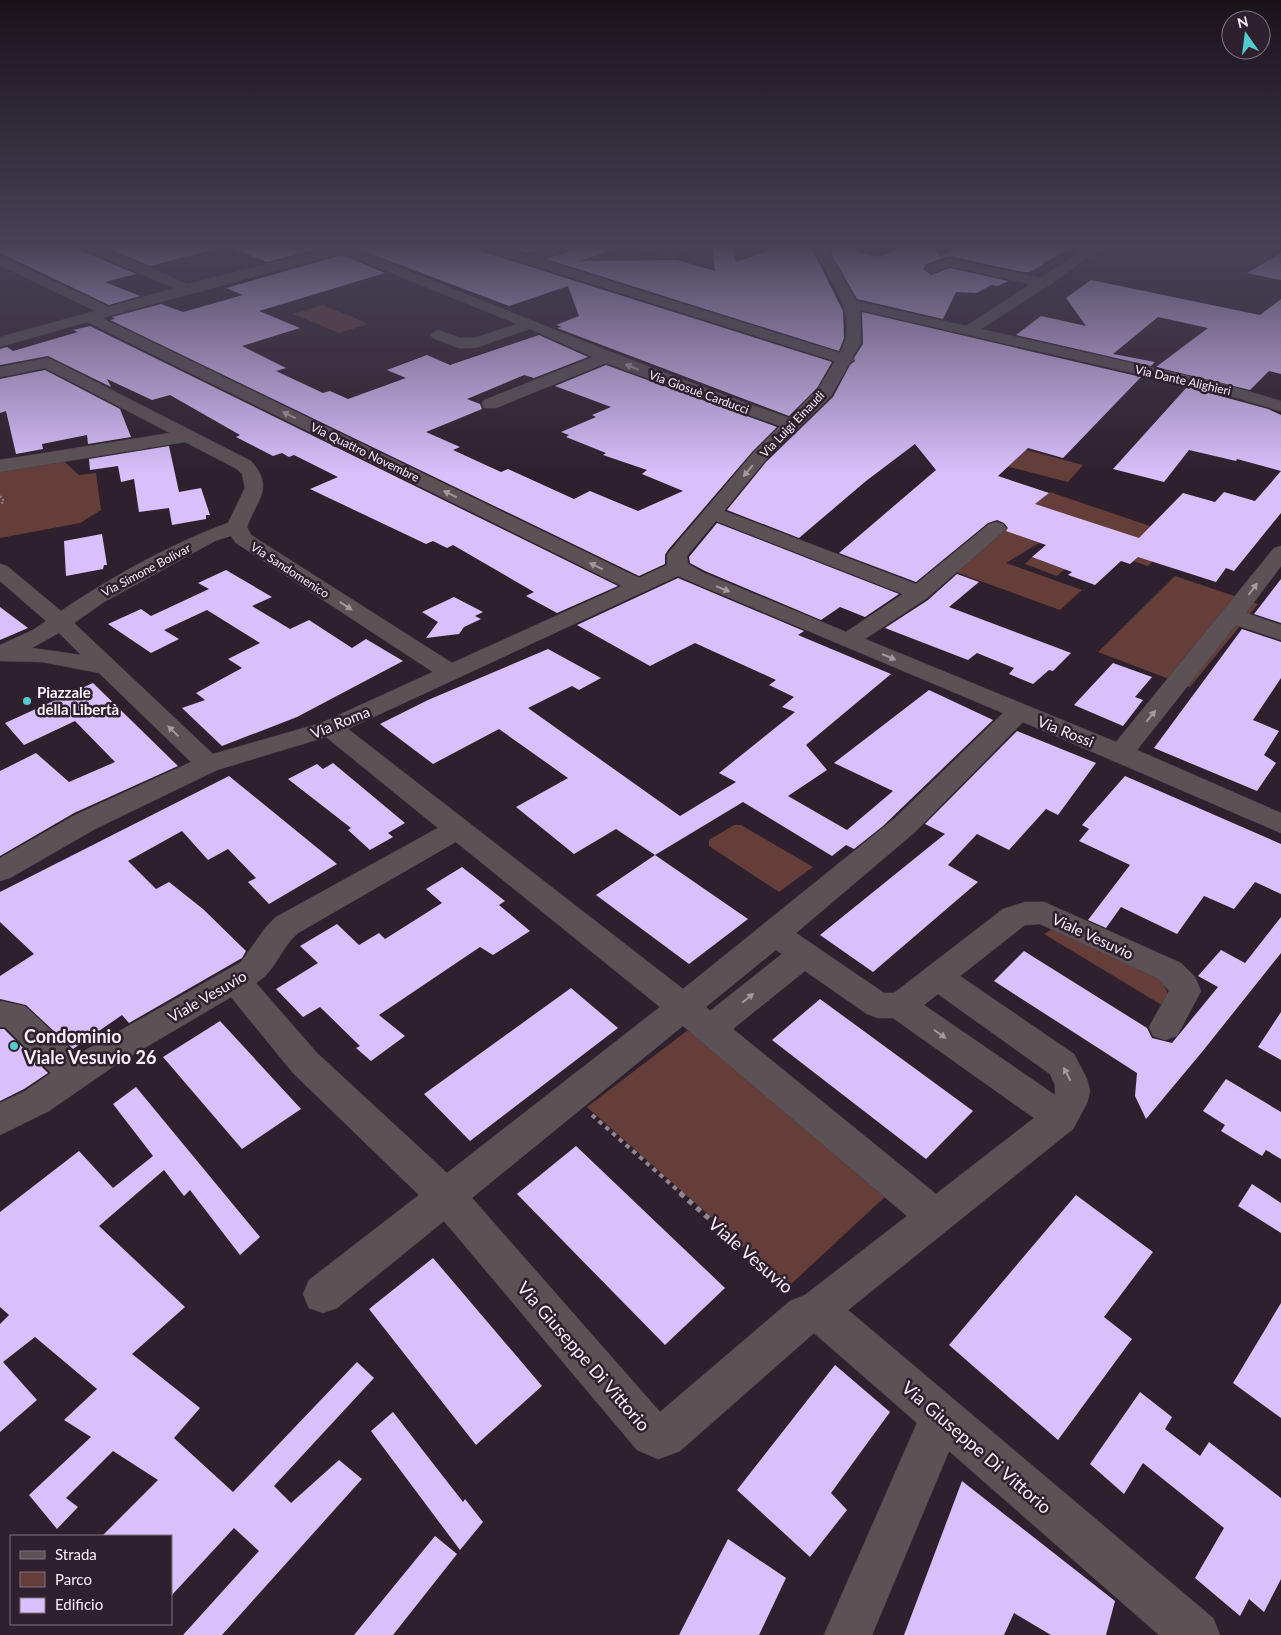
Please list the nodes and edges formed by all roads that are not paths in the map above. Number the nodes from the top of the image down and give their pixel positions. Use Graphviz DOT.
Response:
graph roads {
  1 [pos="77,320"];
  2 [pos="96,320"];
  3 [pos="521,320"];
  4 [pos="721,320"];
  5 [pos="854,320"];
  6 [pos="922,320"];
  7 [pos="985,320"];
  8 [pos="530,324"];
  9 [pos="968,331"];
  10 [pos="438,335"];
  11 [pos="0,342"];
  12 [pos="606,357"];
  13 [pos="846,360"];
  14 [pos="65,372"];
  15 [pos="7,382"];
  16 [pos="1272,388"];
  17 [pos="1234,392"];
  18 [pos="490,404"];
  19 [pos="1281,406"];
  20 [pos="793,425"];
  21 [pos="187,436"];
  22 [pos="0,466"];
  23 [pos="712,513"];
  24 [pos="237,527"];
  25 [pos="996,528"];
  26 [pos="1281,552"];
  27 [pos="679,568"];
  28 [pos="0,570"];
  29 [pos="640,587"];
  30 [pos="919,593"];
  31 [pos="1232,616"];
  32 [pos="60,622"];
  33 [pos="1281,633"];
  34 [pos="849,640"];
  35 [pos="42,655"];
  36 [pos="2,662"];
  37 [pos="107,667"];
  38 [pos="451,673"];
  39 [pos="1018,712"];
  40 [pos="330,728"];
  41 [pos="1121,753"];
  42 [pos="208,764"];
  43 [pos="1281,824"];
  44 [pos="456,830"];
  45 [pos="0,871"];
  46 [pos="775,934"];
  47 [pos="804,954"];
  48 [pos="937,977"];
  49 [pos="235,980"];
  50 [pos="900,1006"];
  51 [pos="682,1007"];
  52 [pos="0,1014"];
  53 [pos="1165,1027"];
  54 [pos="710,1029"];
  55 [pos="75,1075"];
  56 [pos="1061,1118"];
  57 [pos="0,1120"];
  58 [pos="446,1197"];
  59 [pos="936,1217"];
  60 [pos="323,1294"];
  61 [pos="815,1312"];
  62 [pos="942,1417"];
  63 [pos="848,1635"];
  64 [pos="1196,1635"];
  1 -- 11 [label="street"];
  29 -- 2 [label="street, Via Quattro Novembre, one-way"];
  3 -- 8 [label="street, Via Giosuè Carducci"];
  4 -- 13 [label="street"];
  5 -- 13 [label="street, Via Luigi Einaudi"];
  6 -- 9 [label="street, Via Dante Alighieri"];
  7 -- 9 [label="street"];
  8 -- 10 [label="street"];
  8 -- 12 [label="street, Via Giosuè Carducci"];
  9 -- 17 [label="street, Via Dante Alighieri"];
  12 -- 18 [label="street"];
  20 -- 12 [label="street, Via Giosuè Carducci, one-way"];
  13 -- 20 [label="street, Via Luigi Einaudi"];
  14 -- 15 [label="street"];
  14 -- 15 [label="street"];
  14 -- 21 [label="street"];
  16 -- 17 [label="street"];
  17 -- 19 [label="street, Via Dante Alighieri"];
  20 -- 23 [label="street, Via Luigi Einaudi, one-way"];
  21 -- 22 [label="street"];
  21 -- 24 [label="street"];
  23 -- 27 [label="street, Via Luigi Einaudi"];
  23 -- 30 [label="street"];
  24 -- 32 [label="street, Via Simone Bolivar"];
  24 -- 38 [label="street, Via Sandomenico, one-way"];
  25 -- 30 [label="street"];
  31 -- 26 [label="street, one-way"];
  27 -- 29 [label="street, Via Roma"];
  27 -- 34 [label="street, Via Rossi, one-way"];
  28 -- 32 [label="street"];
  29 -- 38 [label="street, Via Roma"];
  30 -- 34 [label="street"];
  31 -- 33 [label="street"];
  41 -- 31 [label="street, one-way"];
  32 -- 35 [label="street"];
  32 -- 36 [label="street, Via Simone Bolivar"];
  32 -- 37 [label="street"];
  34 -- 39 [label="street, Via Rossi, one-way"];
  35 -- 36 [label="street"];
  35 -- 37 [label="street"];
  36 -- 37 [label="street"];
  42 -- 37 [label="street, one-way"];
  38 -- 40 [label="street, Via Roma"];
  39 -- 41 [label="street, Via Rossi"];
  39 -- 46 [label="street"];
  40 -- 42 [label="street, Via Roma"];
  40 -- 44 [label="street"];
  41 -- 43 [label="street, Via Rossi"];
  42 -- 45 [label="street, Via Roma"];
  44 -- 49 [label="street, Viale Vesuvio"];
  44 -- 51 [label="street"];
  46 -- 47 [label="street"];
  46 -- 51 [label="street"];
  47 -- 50 [label="street"];
  54 -- 47 [label="street, one-way"];
  48 -- 50 [label="street, Viale Vesuvio"];
  48 -- 53 [label="street, Viale Vesuvio"];
  56 -- 48 [label="street, one-way"];
  49 -- 55 [label="street, Viale Vesuvio"];
  49 -- 58 [label="street, Via Giuseppe Di Vittorio"];
  50 -- 56 [label="street, one-way"];
  51 -- 54 [label="street"];
  51 -- 58 [label="street"];
  52 -- 55 [label="street"];
  54 -- 59 [label="street"];
  55 -- 57 [label="street, Viale Vesuvio"];
  56 -- 59 [label="street"];
  58 -- 60 [label="street"];
  58 -- 61 [label="street, Via Giuseppe Di Vittorio"];
  59 -- 61 [label="street"];
  61 -- 62 [label="street, Via Giuseppe Di Vittorio"];
  62 -- 63 [label="street"];
  62 -- 64 [label="street, Via Giuseppe Di Vittorio"];
}
